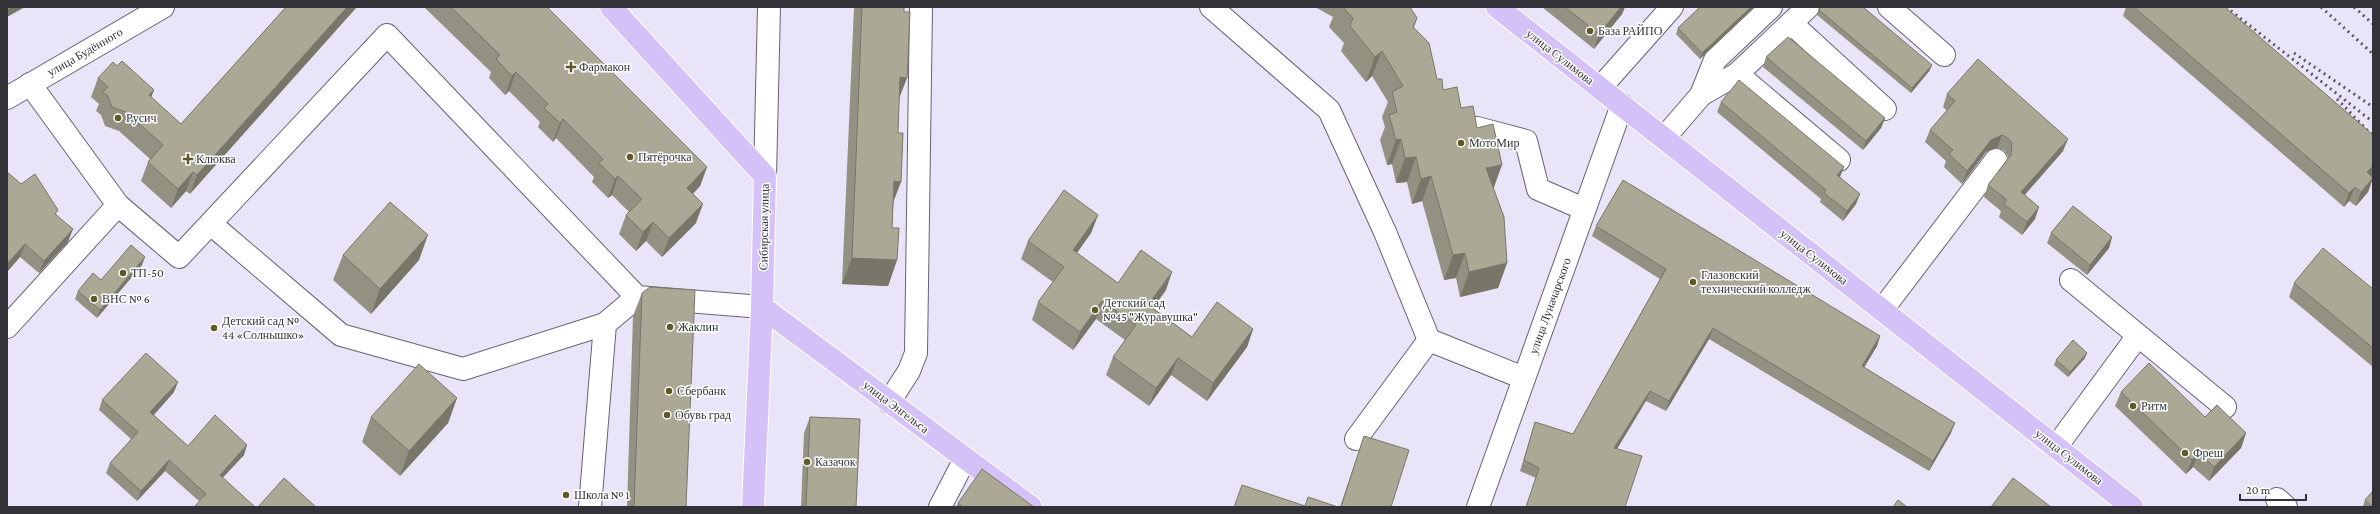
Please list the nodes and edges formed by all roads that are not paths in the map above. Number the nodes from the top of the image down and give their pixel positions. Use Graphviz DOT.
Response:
graph roads {
  1 [pos="163,7"];
  2 [pos="611,7"];
  3 [pos="769,7"];
  4 [pos="921,7"];
  5 [pos="1211,7"];
  6 [pos="1497,7"];
  7 [pos="1672,7"];
  8 [pos="1771,7"];
  9 [pos="1808,7"];
  10 [pos="1889,7"];
  11 [pos="1791,23"];
  12 [pos="1944,55"];
  13 [pos="1737,74"];
  14 [pos="30,84"];
  15 [pos="1600,88"];
  16 [pos="1701,95"];
  17 [pos="7,98"];
  18 [pos="1622,105"];
  19 [pos="1885,109"];
  20 [pos="1477,128"];
  21 [pos="1664,138"];
  22 [pos="1839,160"];
  23 [pos="1996,160"];
  24 [pos="765,176"];
  25 [pos="118,205"];
  26 [pos="1584,209"];
  27 [pos="211,224"];
  28 [pos="2071,280"];
  29 [pos="637,296"];
  30 [pos="762,307"];
  31 [pos="1882,310"];
  32 [pos="605,324"];
  33 [pos="7,327"];
  34 [pos="2138,337"];
  35 [pos="1429,340"];
  36 [pos="1524,378"];
  37 [pos="889,402"];
  38 [pos="2225,407"];
  39 [pos="1356,439"];
  40 [pos="2056,447"];
  41 [pos="965,459"];
  42 [pos="590,507"];
  43 [pos="753,507"];
  44 [pos="940,507"];
  45 [pos="1031,507"];
  46 [pos="1478,507"];
  47 [pos="2132,507"];
  1 -- 14 [label="street, улица Будённого"];
  2 -- 24 [label="main road, Сибирская улица"];
  3 -- 24 [label="street"];
  4 -- 37 [label="street"];
  5 -- 35 [label="street"];
  6 -- 15 [label="main road, улица Сулимова"];
  7 -- 15 [label="street"];
  8 -- 16 [label="street"];
  9 -- 11 [label="street"];
  10 -- 12 [label="street"];
  11 -- 13 [label="street"];
  11 -- 19 [label="street"];
  13 -- 16 [label="street"];
  13 -- 22 [label="street"];
  14 -- 17 [label="street, улица Будённого"];
  14 -- 25 [label="street"];
  15 -- 18 [label="main road, улица Сулимова"];
  16 -- 21 [label="street"];
  18 -- 21 [label="main road, улица Сулимова"];
  18 -- 26 [label="street, улица Луначарского"];
  20 -- 26 [label="street"];
  21 -- 31 [label="main road, улица Сулимова"];
  23 -- 31 [label="street"];
  24 -- 30 [label="main road, Сибирская улица"];
  25 -- 27 [label="street"];
  25 -- 33 [label="street"];
  26 -- 36 [label="street, улица Луначарского"];
  27 -- 29 [label="street"];
  27 -- 32 [label="street"];
  28 -- 34 [label="street"];
  29 -- 30 [label="street"];
  29 -- 32 [label="street"];
  30 -- 37 [label="main road, улица Энгельса"];
  30 -- 43 [label="main road, Сибирская улица"];
  31 -- 40 [label="main road, улица Сулимова"];
  32 -- 42 [label="street"];
  34 -- 38 [label="street"];
  34 -- 40 [label="street"];
  35 -- 36 [label="street"];
  35 -- 39 [label="street"];
  36 -- 46 [label="street, улица Луначарского"];
  37 -- 41 [label="main road, улица Энгельса"];
  40 -- 47 [label="main road, улица Сулимова"];
  41 -- 44 [label="street"];
  41 -- 45 [label="main road, улица Энгельса"];
}
